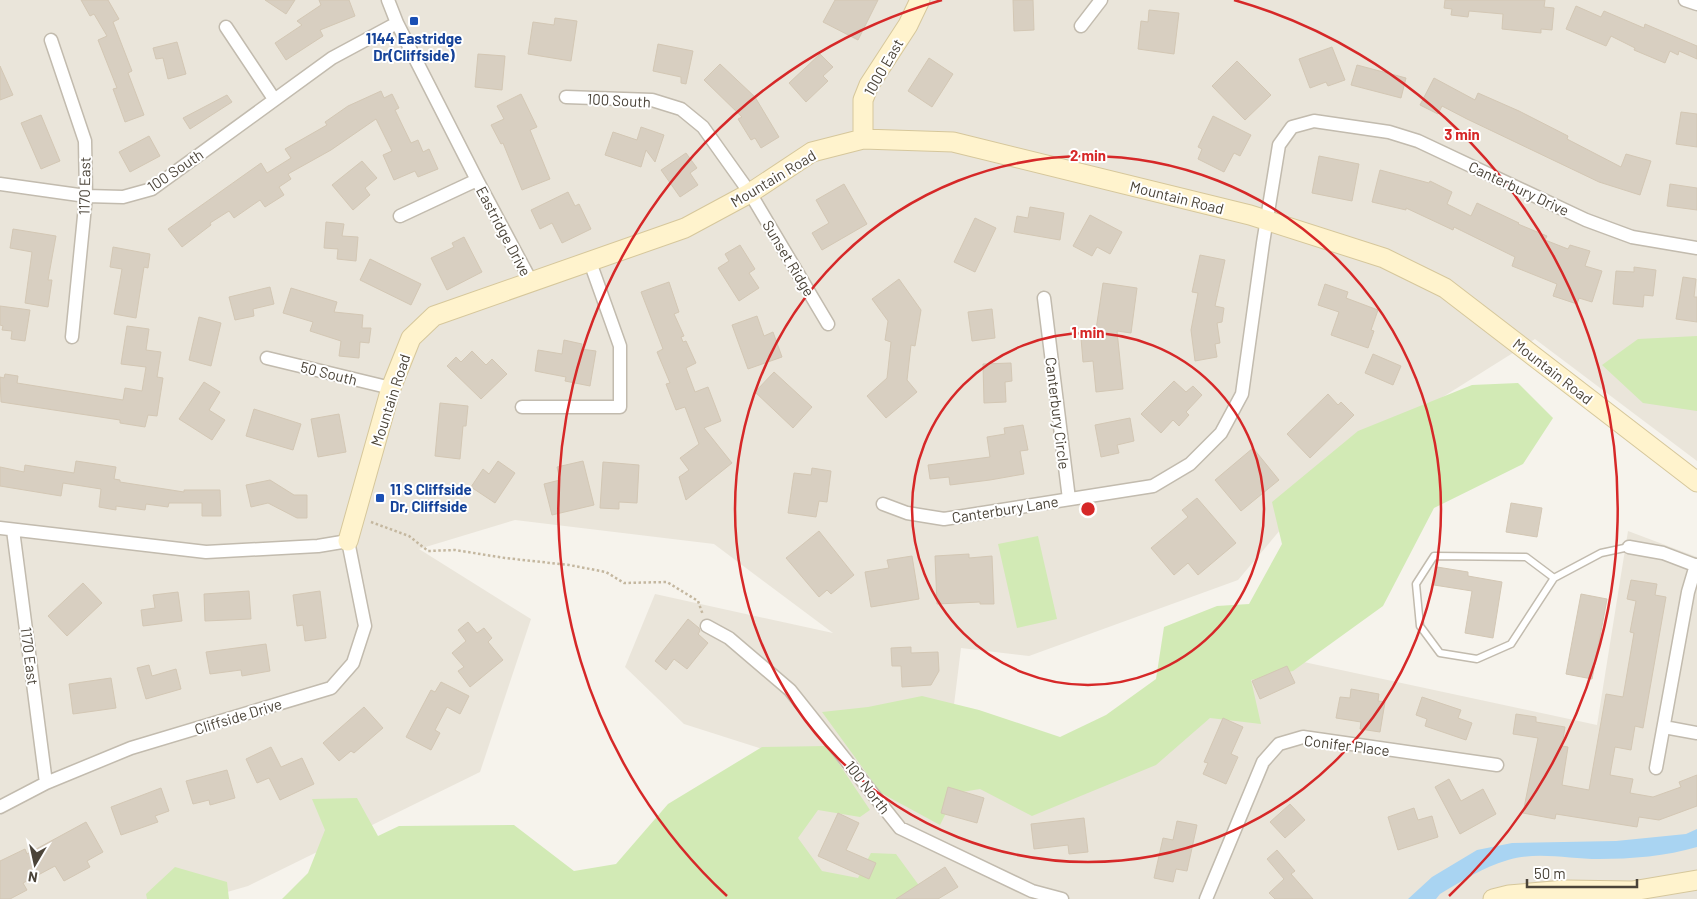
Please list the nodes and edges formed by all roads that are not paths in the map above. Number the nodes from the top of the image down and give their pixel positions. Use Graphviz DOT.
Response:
graph roads {
  1 [pos="388,0"];
  2 [pos="920,0"];
  3 [pos="1101,0"];
  4 [pos="1685,0"];
  5 [pos="1697,4"];
  6 [pos="397,23"];
  7 [pos="1081,26"];
  8 [pos="226,28"];
  9 [pos="51,40"];
  10 [pos="566,97"];
  11 [pos="274,99"];
  12 [pos="863,139"];
  13 [pos="477,180"];
  14 [pos="0,184"];
  15 [pos="750,193"];
  16 [pos="86,196"];
  17 [pos="400,216"];
  18 [pos="1266,221"];
  19 [pos="1697,248"];
  20 [pos="590,262"];
  21 [pos="532,281"];
  22 [pos="1044,298"];
  23 [pos="828,324"];
  24 [pos="72,337"];
  25 [pos="268,358"];
  26 [pos="392,388"];
  27 [pos="522,407"];
  28 [pos="1697,482"];
  29 [pos="1069,499"];
  30 [pos="883,504"];
  31 [pos="0,528"];
  32 [pos="14,530"];
  33 [pos="348,541"];
  34 [pos="1629,547"];
  35 [pos="1696,565"];
  36 [pos="1554,578"];
  37 [pos="707,626"];
  38 [pos="1664,727"];
  39 [pos="1697,733"];
  40 [pos="1497,765"];
  41 [pos="1656,768"];
  42 [pos="46,783"];
  43 [pos="0,807"];
  44 [pos="1697,880"];
  45 [pos="1028,895"];
  46 [pos="1062,899"];
  47 [pos="1206,899"];
  48 [pos="1494,899"];
  1 -- 6 [label="street, Eastridge Drive"];
  2 -- 12 [label="street, 1000 East"];
  3 -- 7 [label="street"];
  4 -- 5 [label="street"];
  6 -- 11 [label="street, 100 South"];
  6 -- 13 [label="street, Eastridge Drive"];
  8 -- 11 [label="street"];
  9 -- 16 [label="street, 1170 East"];
  10 -- 15 [label="street, 100 South"];
  11 -- 16 [label="street, 100 South"];
  12 -- 15 [label="street, Mountain Road"];
  12 -- 18 [label="street, Mountain Road"];
  13 -- 17 [label="street, Eastridge Drive"];
  13 -- 21 [label="street, Eastridge Drive"];
  14 -- 16 [label="street, 100 South"];
  15 -- 20 [label="street, Mountain Road"];
  15 -- 23 [label="street, Sunset Ridge"];
  16 -- 24 [label="street, 1170 East"];
  18 -- 19 [label="street, Canterbury Drive"];
  18 -- 28 [label="street, Mountain Road"];
  18 -- 29 [label="street, Canterbury Lane"];
  20 -- 21 [label="street, Mountain Road"];
  20 -- 27 [label="street"];
  21 -- 26 [label="street, Mountain Road"];
  22 -- 29 [label="street, Canterbury Circle"];
  25 -- 26 [label="street, 50 South"];
  26 -- 33 [label="street, Mountain Road"];
  29 -- 30 [label="street, Canterbury Lane"];
  31 -- 32 [label="street"];
  32 -- 33 [label="street"];
  32 -- 42 [label="street, 1170 East"];
  33 -- 42 [label="street, Cliffside Drive"];
  34 -- 35 [label="street"];
  34 -- 36 [label="lane"];
  35 -- 38 [label="street"];
  36 -- 36 [label="lane"];
  37 -- 45 [label="street, 100 North"];
  38 -- 39 [label="street"];
  38 -- 41 [label="street"];
  40 -- 47 [label="street, Conifer Place"];
  42 -- 43 [label="street, Cliffside Drive"];
  44 -- 48 [label="street"];
  45 -- 46 [label="street, 100 North"];
}
